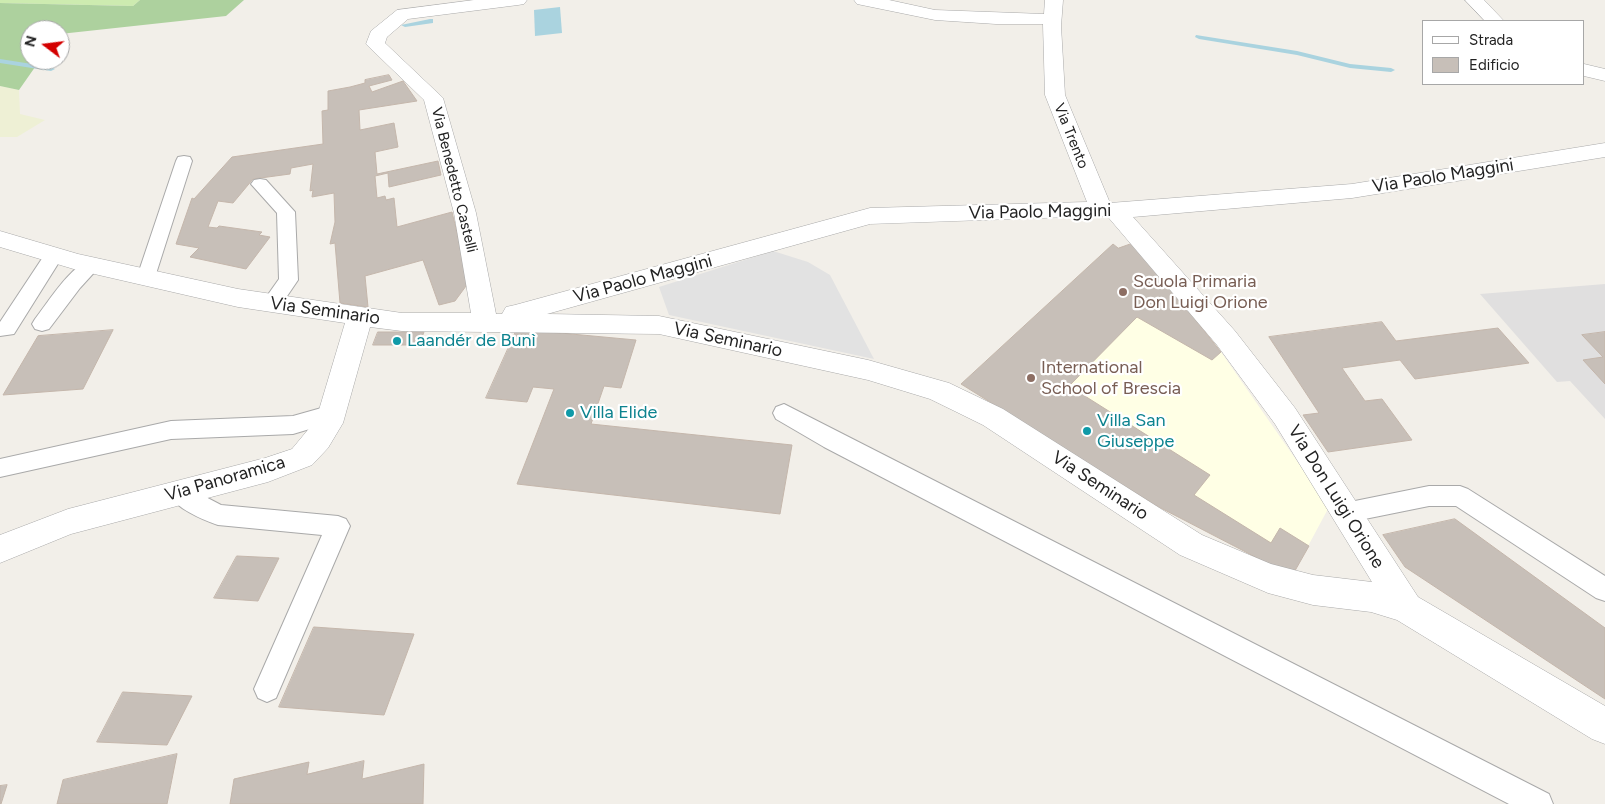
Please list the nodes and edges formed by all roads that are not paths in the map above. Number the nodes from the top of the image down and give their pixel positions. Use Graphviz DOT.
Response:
graph roads {
  1 [pos="518,0"];
  2 [pos="863,0"];
  3 [pos="1474,0"];
  4 [pos="405,7"];
  5 [pos="1053,10"];
  6 [pos="1494,20"];
  7 [pos="1585,70"];
  8 [pos="1605,75"];
  9 [pos="1605,150"];
  10 [pos="184,161"];
  11 [pos="260,184"];
  12 [pos="1108,210"];
  13 [pos="0,239"];
  14 [pos="54,255"];
  15 [pos="92,265"];
  16 [pos="146,277"];
  17 [pos="272,303"];
  18 [pos="360,316"];
  19 [pos="485,322"];
  20 [pos="42,324"];
  21 [pos="0,329"];
  22 [pos="784,413"];
  23 [pos="332,414"];
  24 [pos="0,468"];
  25 [pos="179,493"];
  26 [pos="1345,513"];
  27 [pos="0,549"];
  28 [pos="1605,590"];
  29 [pos="1406,608"];
  30 [pos="267,689"];
  31 [pos="1605,726"];
  32 [pos="1539,804"];
  1 -- 4 [label="street"];
  2 -- 5 [label="street"];
  3 -- 6 [label="street"];
  4 -- 19 [label="street, Via Benedetto Castelli"];
  5 -- 12 [label="street, Via Trento"];
  7 -- 8 [label="street"];
  9 -- 12 [label="street, Via Paolo Maggini"];
  10 -- 16 [label="lane"];
  11 -- 17 [label="lane"];
  12 -- 19 [label="street, Via Paolo Maggini"];
  12 -- 26 [label="street, Via Don Luigi Orione"];
  13 -- 14 [label="street, Via Seminario"];
  14 -- 15 [label="street, Via Seminario"];
  14 -- 21 [label="lane"];
  15 -- 16 [label="street, Via Seminario"];
  15 -- 20 [label="lane"];
  16 -- 17 [label="street, Via Seminario"];
  17 -- 18 [label="street, Via Seminario"];
  18 -- 19 [label="street, Via Seminario"];
  18 -- 23 [label="street, Via Panoramica"];
  19 -- 29 [label="street, Via Seminario"];
  22 -- 32 [label="lane"];
  23 -- 24 [label="lane"];
  23 -- 25 [label="street, Via Panoramica"];
  25 -- 27 [label="street, Via Panoramica"];
  25 -- 30 [label="lane"];
  26 -- 28 [label="lane"];
  26 -- 29 [label="street, Via Don Luigi Orione"];
  29 -- 31 [label="street, Via Don Luigi Orione"];
}
